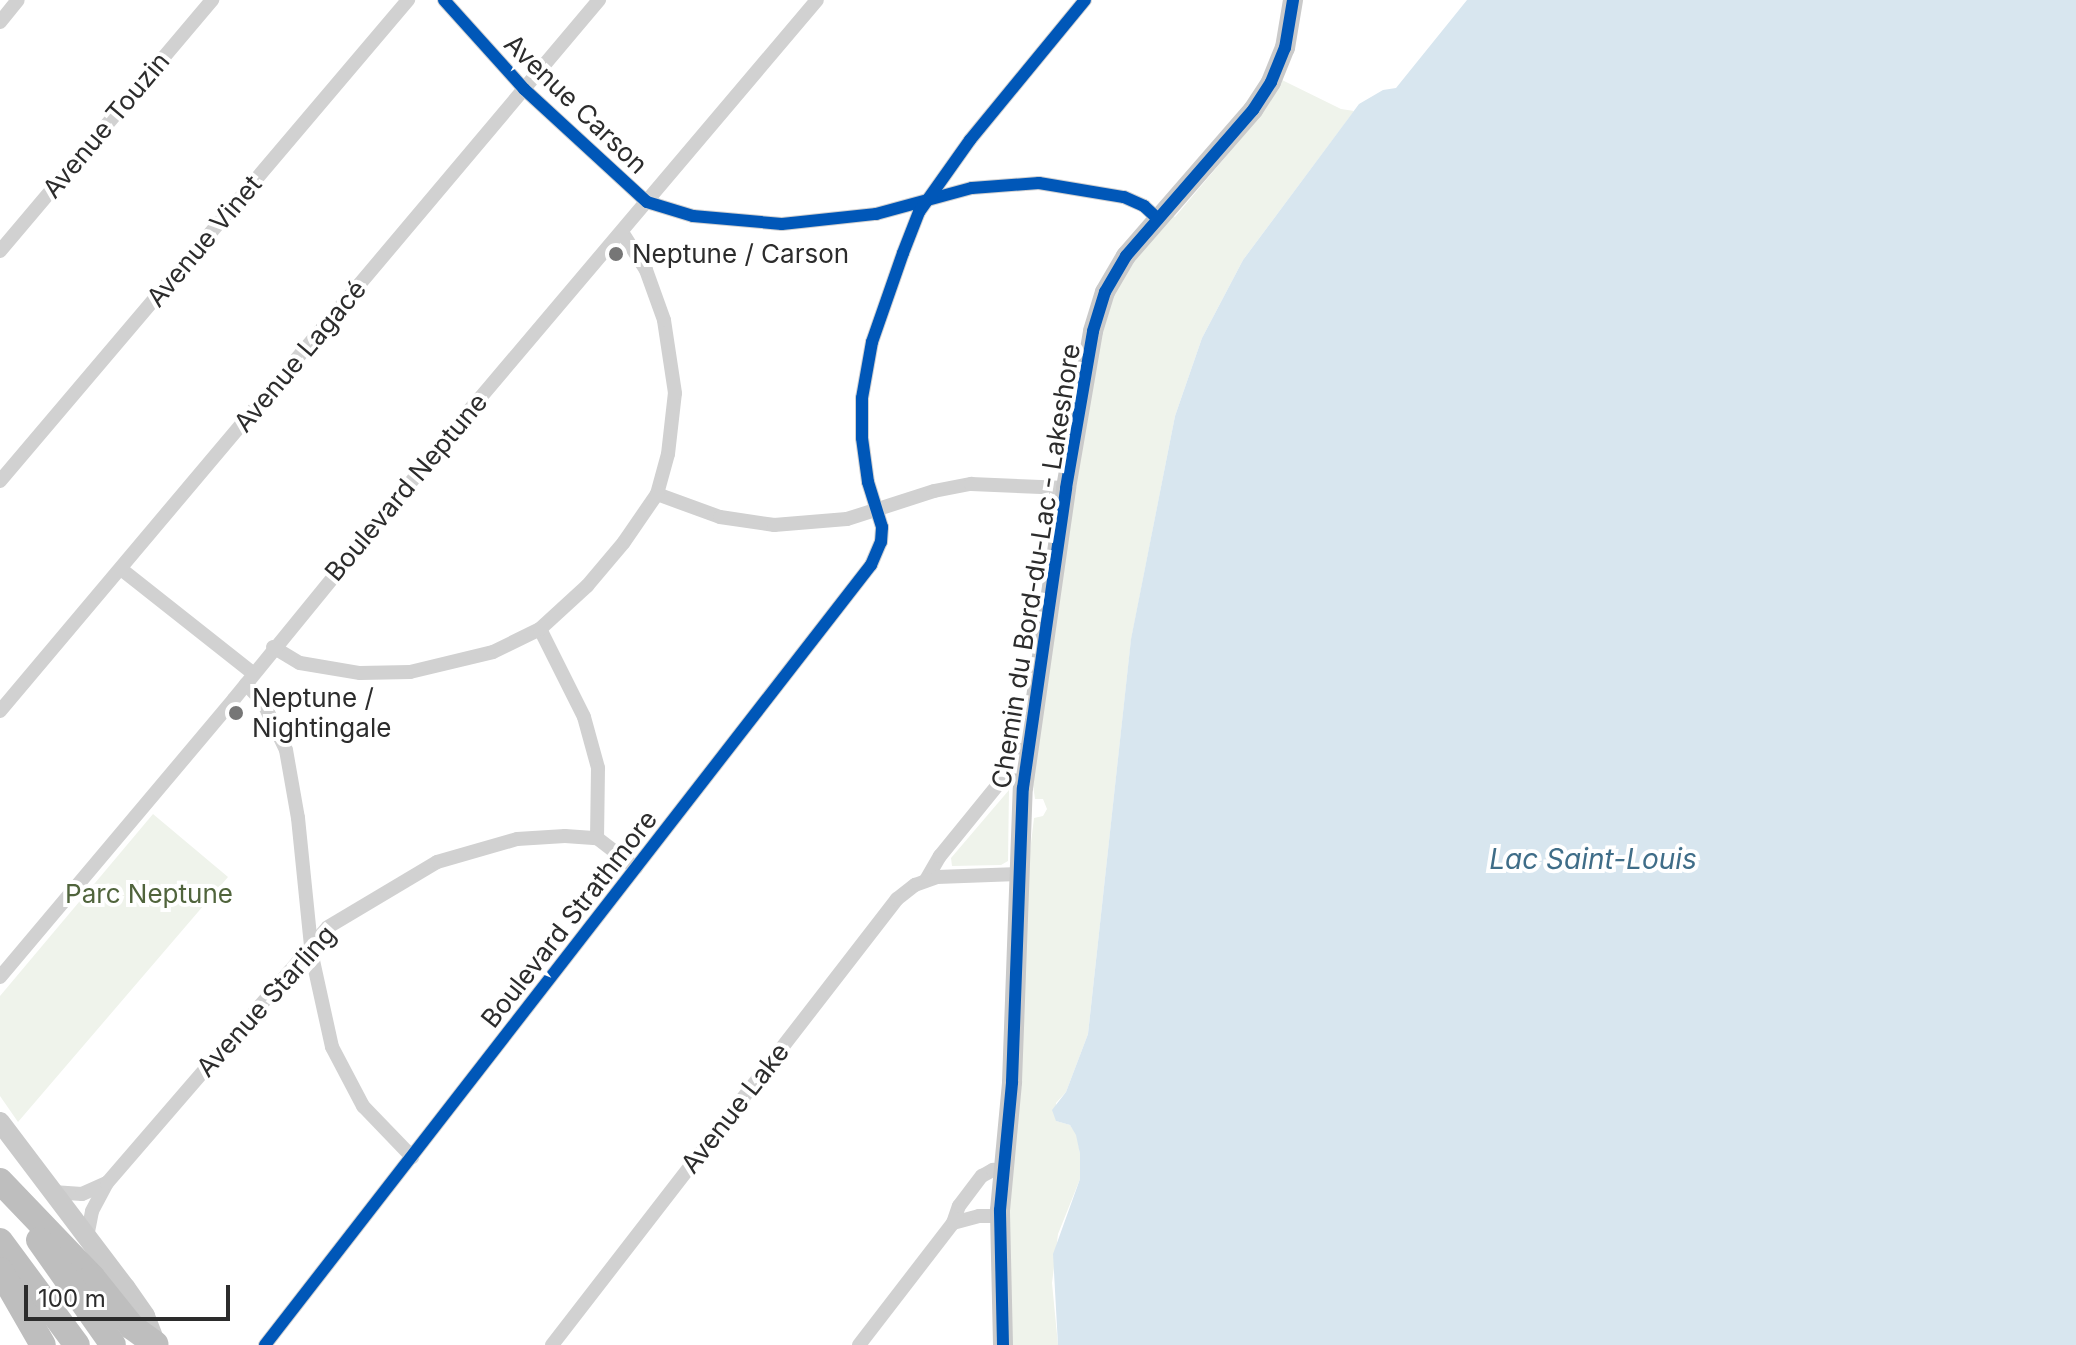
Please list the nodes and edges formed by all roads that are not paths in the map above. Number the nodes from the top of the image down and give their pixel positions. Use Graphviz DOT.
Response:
graph roads {
  1 [pos="18,0"];
  2 [pos="212,0"];
  3 [pos="408,0"];
  4 [pos="444,0"];
  5 [pos="599,0"];
  6 [pos="817,0"];
  7 [pos="1085,0"];
  8 [pos="1293,0"];
  9 [pos="0,22"];
  10 [pos="524,89"];
  11 [pos="927,201"];
  12 [pos="647,202"];
  13 [pos="1158,219"];
  14 [pos="622,232"];
  15 [pos="0,251"];
  16 [pos="0,481"];
  17 [pos="1066,488"];
  18 [pos="657,494"];
  19 [pos="876,510"];
  20 [pos="121,569"];
  21 [pos="540,629"];
  22 [pos="273,647"];
  23 [pos="250,679"];
  24 [pos="0,711"];
  25 [pos="1027,749"];
  26 [pos="597,838"];
  27 [pos="636,868"];
  28 [pos="1020,874"];
  29 [pos="926,880"];
  30 [pos="311,945"];
  31 [pos="0,977"];
  32 [pos="0,1122"];
  33 [pos="412,1157"];
  34 [pos="1003,1170"];
  35 [pos="0,1183"];
  36 [pos="107,1183"];
  37 [pos="53,1192"];
  38 [pos="999,1216"];
  39 [pos="953,1223"];
  40 [pos="87,1237"];
  41 [pos="0,1241"];
  42 [pos="0,1270"];
  43 [pos="156,1344"];
  44 [pos="43,1345"];
  45 [pos="77,1345"];
  46 [pos="113,1345"];
  47 [pos="265,1345"];
  48 [pos="552,1345"];
  49 [pos="859,1345"];
  50 [pos="1003,1345"];
  1 -- 9 [label="street"];
  2 -- 15 [label="street, Avenue Touzin"];
  3 -- 16 [label="street, Avenue Vinet"];
  4 -- 10 [label="street, Avenue Carson"];
  5 -- 10 [label="street, Avenue Lagacé"];
  6 -- 12 [label="street, Boulevard Neptune"];
  7 -- 11 [label="street, Boulevard Strathmore"];
  8 -- 13 [label="street, Chemin du Bord-du-Lac - Lakeshore"];
  10 -- 12 [label="street, Avenue Carson"];
  10 -- 20 [label="street, Avenue Lagacé"];
  11 -- 12 [label="street"];
  11 -- 13 [label="street"];
  11 -- 19 [label="street, Boulevard Strathmore"];
  12 -- 14 [label="street, Boulevard Neptune"];
  13 -- 17 [label="street, Chemin du Bord-du-Lac - Lakeshore"];
  14 -- 18 [label="street"];
  14 -- 22 [label="street, Boulevard Neptune"];
  17 -- 19 [label="street"];
  17 -- 25 [label="street, Chemin du Bord-du-Lac - Lakeshore"];
  18 -- 19 [label="street"];
  18 -- 21 [label="street"];
  19 -- 27 [label="street, Boulevard Strathmore"];
  20 -- 23 [label="street"];
  20 -- 24 [label="street, Avenue Lagacé"];
  21 -- 22 [label="street"];
  21 -- 26 [label="street"];
  22 -- 23 [label="street, Boulevard Neptune"];
  23 -- 30 [label="street"];
  23 -- 31 [label="street, Boulevard Neptune"];
  25 -- 28 [label="street, Chemin du Bord-du-Lac - Lakeshore"];
  25 -- 29 [label="street, Avenue Lake"];
  26 -- 27 [label="street"];
  26 -- 30 [label="street, Avenue Starling"];
  27 -- 33 [label="street, Boulevard Strathmore"];
  28 -- 29 [label="street"];
  28 -- 34 [label="street, Chemin du Bord-du-Lac - Lakeshore"];
  29 -- 48 [label="street, Avenue Lake"];
  30 -- 33 [label="street"];
  30 -- 36 [label="street, Avenue Starling"];
  32 -- 37 [label="street"];
  33 -- 47 [label="street, Boulevard Strathmore"];
  34 -- 38 [label="street, Chemin du Bord-du-Lac - Lakeshore"];
  34 -- 39 [label="street"];
  35 -- 43 [label="highway"];
  35 -- 46 [label="highway"];
  36 -- 37 [label="street"];
  36 -- 40 [label="street, Avenue Starling"];
  37 -- 40 [label="street"];
  38 -- 39 [label="street"];
  38 -- 50 [label="street, Chemin du Bord-du-Lac - Lakeshore"];
  39 -- 49 [label="street"];
  40 -- 43 [label="street"];
  41 -- 45 [label="highway"];
  42 -- 44 [label="highway"];
}
